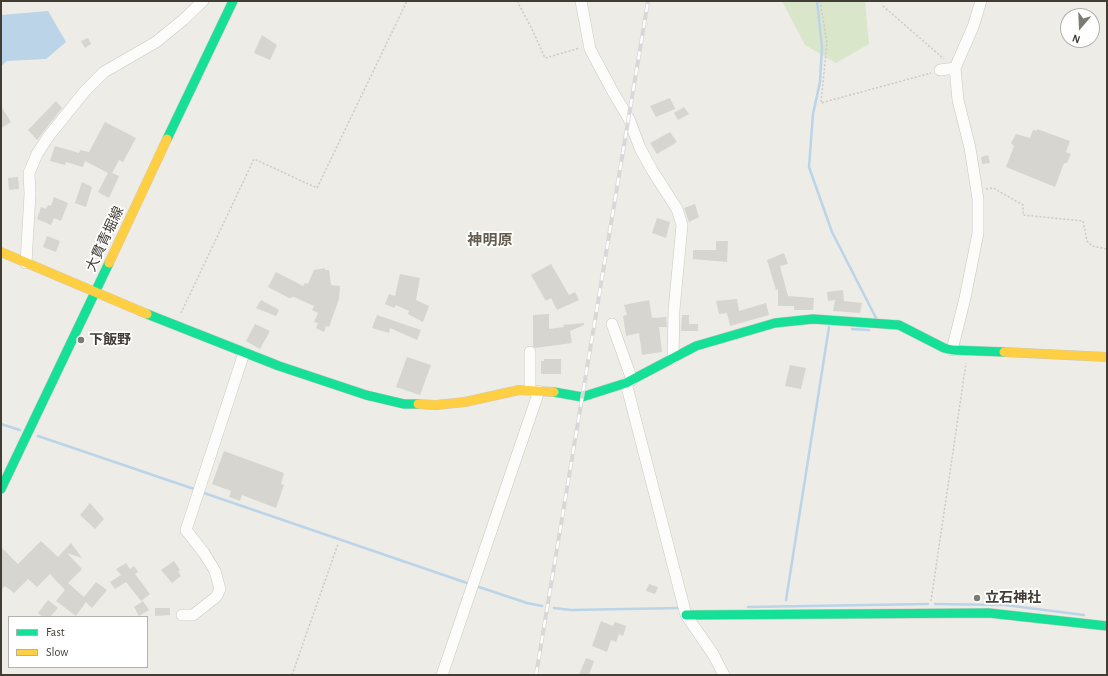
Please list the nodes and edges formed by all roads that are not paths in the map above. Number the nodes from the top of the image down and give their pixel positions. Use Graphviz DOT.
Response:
graph roads {
  1 [pos="203,1"];
  2 [pos="233,1"];
  3 [pos="581,1"];
  4 [pos="981,1"];
  5 [pos="955,68"];
  6 [pos="940,70"];
  7 [pos="1,252"];
  8 [pos="26,263"];
  9 [pos="95,293"];
  10 [pos="612,324"];
  11 [pos="952,350"];
  12 [pos="530,352"];
  13 [pos="244,353"];
  14 [pos="1107,357"];
  15 [pos="673,358"];
  16 [pos="629,381"];
  17 [pos="534,390"];
  18 [pos="1,489"];
  19 [pos="182,614"];
  20 [pos="686,615"];
  21 [pos="1107,626"];
  22 [pos="442,675"];
  23 [pos="724,675"];
  1 -- 8 [label="street"];
  2 -- 9 [label="street, 大貫青堀線"];
  3 -- 15 [label="street"];
  4 -- 5 [label="street"];
  5 -- 6 [label="street"];
  5 -- 11 [label="street"];
  7 -- 8 [label="street"];
  8 -- 9 [label="street"];
  9 -- 13 [label="street"];
  9 -- 18 [label="street, 大貫青堀線"];
  10 -- 16 [label="street"];
  11 -- 14 [label="street"];
  11 -- 15 [label="street"];
  12 -- 17 [label="street"];
  13 -- 17 [label="street"];
  13 -- 19 [label="street"];
  15 -- 16 [label="street"];
  16 -- 17 [label="street"];
  16 -- 20 [label="street"];
  17 -- 22 [label="street"];
  20 -- 21 [label="street"];
  20 -- 23 [label="street"];
}
